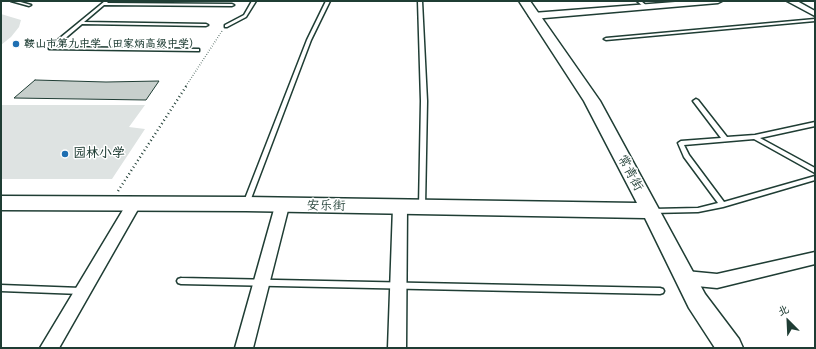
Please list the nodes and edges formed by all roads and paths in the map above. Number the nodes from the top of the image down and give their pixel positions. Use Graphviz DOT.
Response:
graph roads {
  1 [pos="13,1"];
  2 [pos="254,1"];
  3 [pos="328,1"];
  4 [pos="420,1"];
  5 [pos="524,1"];
  6 [pos="718,1"];
  7 [pos="791,1"];
  8 [pos="105,2"];
  9 [pos="642,4"];
  10 [pos="29,5"];
  11 [pos="232,5"];
  12 [pos="815,14"];
  13 [pos="533,16"];
  14 [pos="815,20"];
  15 [pos="80,23"];
  16 [pos="206,26"];
  17 [pos="226,26"];
  18 [pos="606,39"];
  19 [pos="198,50"];
  20 [pos="696,101"];
  21 [pos="815,124"];
  22 [pos="755,137"];
  23 [pos="726,140"];
  24 [pos="815,171"];
  25 [pos="815,178"];
  26 [pos="1,203"];
  27 [pos="110,203"];
  28 [pos="134,204"];
  29 [pos="246,204"];
  30 [pos="723,205"];
  31 [pos="282,206"];
  32 [pos="400,207"];
  33 [pos="422,208"];
  34 [pos="651,211"];
  35 [pos="815,258"];
  36 [pos="686,278"];
  37 [pos="181,281"];
  38 [pos="261,282"];
  39 [pos="398,285"];
  40 [pos="1,288"];
  41 [pos="83,291"];
  42 [pos="660,291"];
  43 [pos="49,348"];
  44 [pos="244,348"];
  45 [pos="397,348"];
  46 [pos="730,348"];
  1 -- 10 [label="lane"];
  2 -- 17 [label="lane"];
  3 -- 29 [label="lane"];
  4 -- 33 [label="lane"];
  5 -- 13 [label="street, 常青街"];
  6 -- 9 [label="street"];
  7 -- 12 [label="street"];
  8 -- 11 [label="lane"];
  8 -- 15 [label="lane"];
  9 -- 13 [label="street"];
  13 -- 34 [label="street, 常青街"];
  14 -- 18 [label="lane"];
  15 -- 16 [label="lane"];
  15 -- 19 [label="lane"];
  17 -- 27 [label="path"];
  20 -- 23 [label="lane"];
  21 -- 22 [label="lane"];
  22 -- 23 [label="lane"];
  22 -- 24 [label="lane"];
  23 -- 30 [label="lane"];
  25 -- 30 [label="lane"];
  26 -- 27 [label="street, 安乐街"];
  27 -- 28 [label="street, 安乐街"];
  28 -- 29 [label="street, 安乐街"];
  28 -- 41 [label="street"];
  29 -- 31 [label="street, 安乐街"];
  30 -- 34 [label="lane"];
  31 -- 32 [label="street, 安乐街"];
  31 -- 38 [label="street"];
  32 -- 33 [label="street, 安乐街"];
  32 -- 39 [label="street"];
  33 -- 34 [label="street, 安乐街"];
  34 -- 36 [label="street, 常青街"];
  35 -- 36 [label="street"];
  36 -- 46 [label="street, 常青街"];
  37 -- 38 [label="lane"];
  38 -- 39 [label="lane"];
  38 -- 44 [label="street"];
  39 -- 42 [label="lane"];
  39 -- 45 [label="street"];
  40 -- 41 [label="lane"];
  41 -- 43 [label="street"];
}
